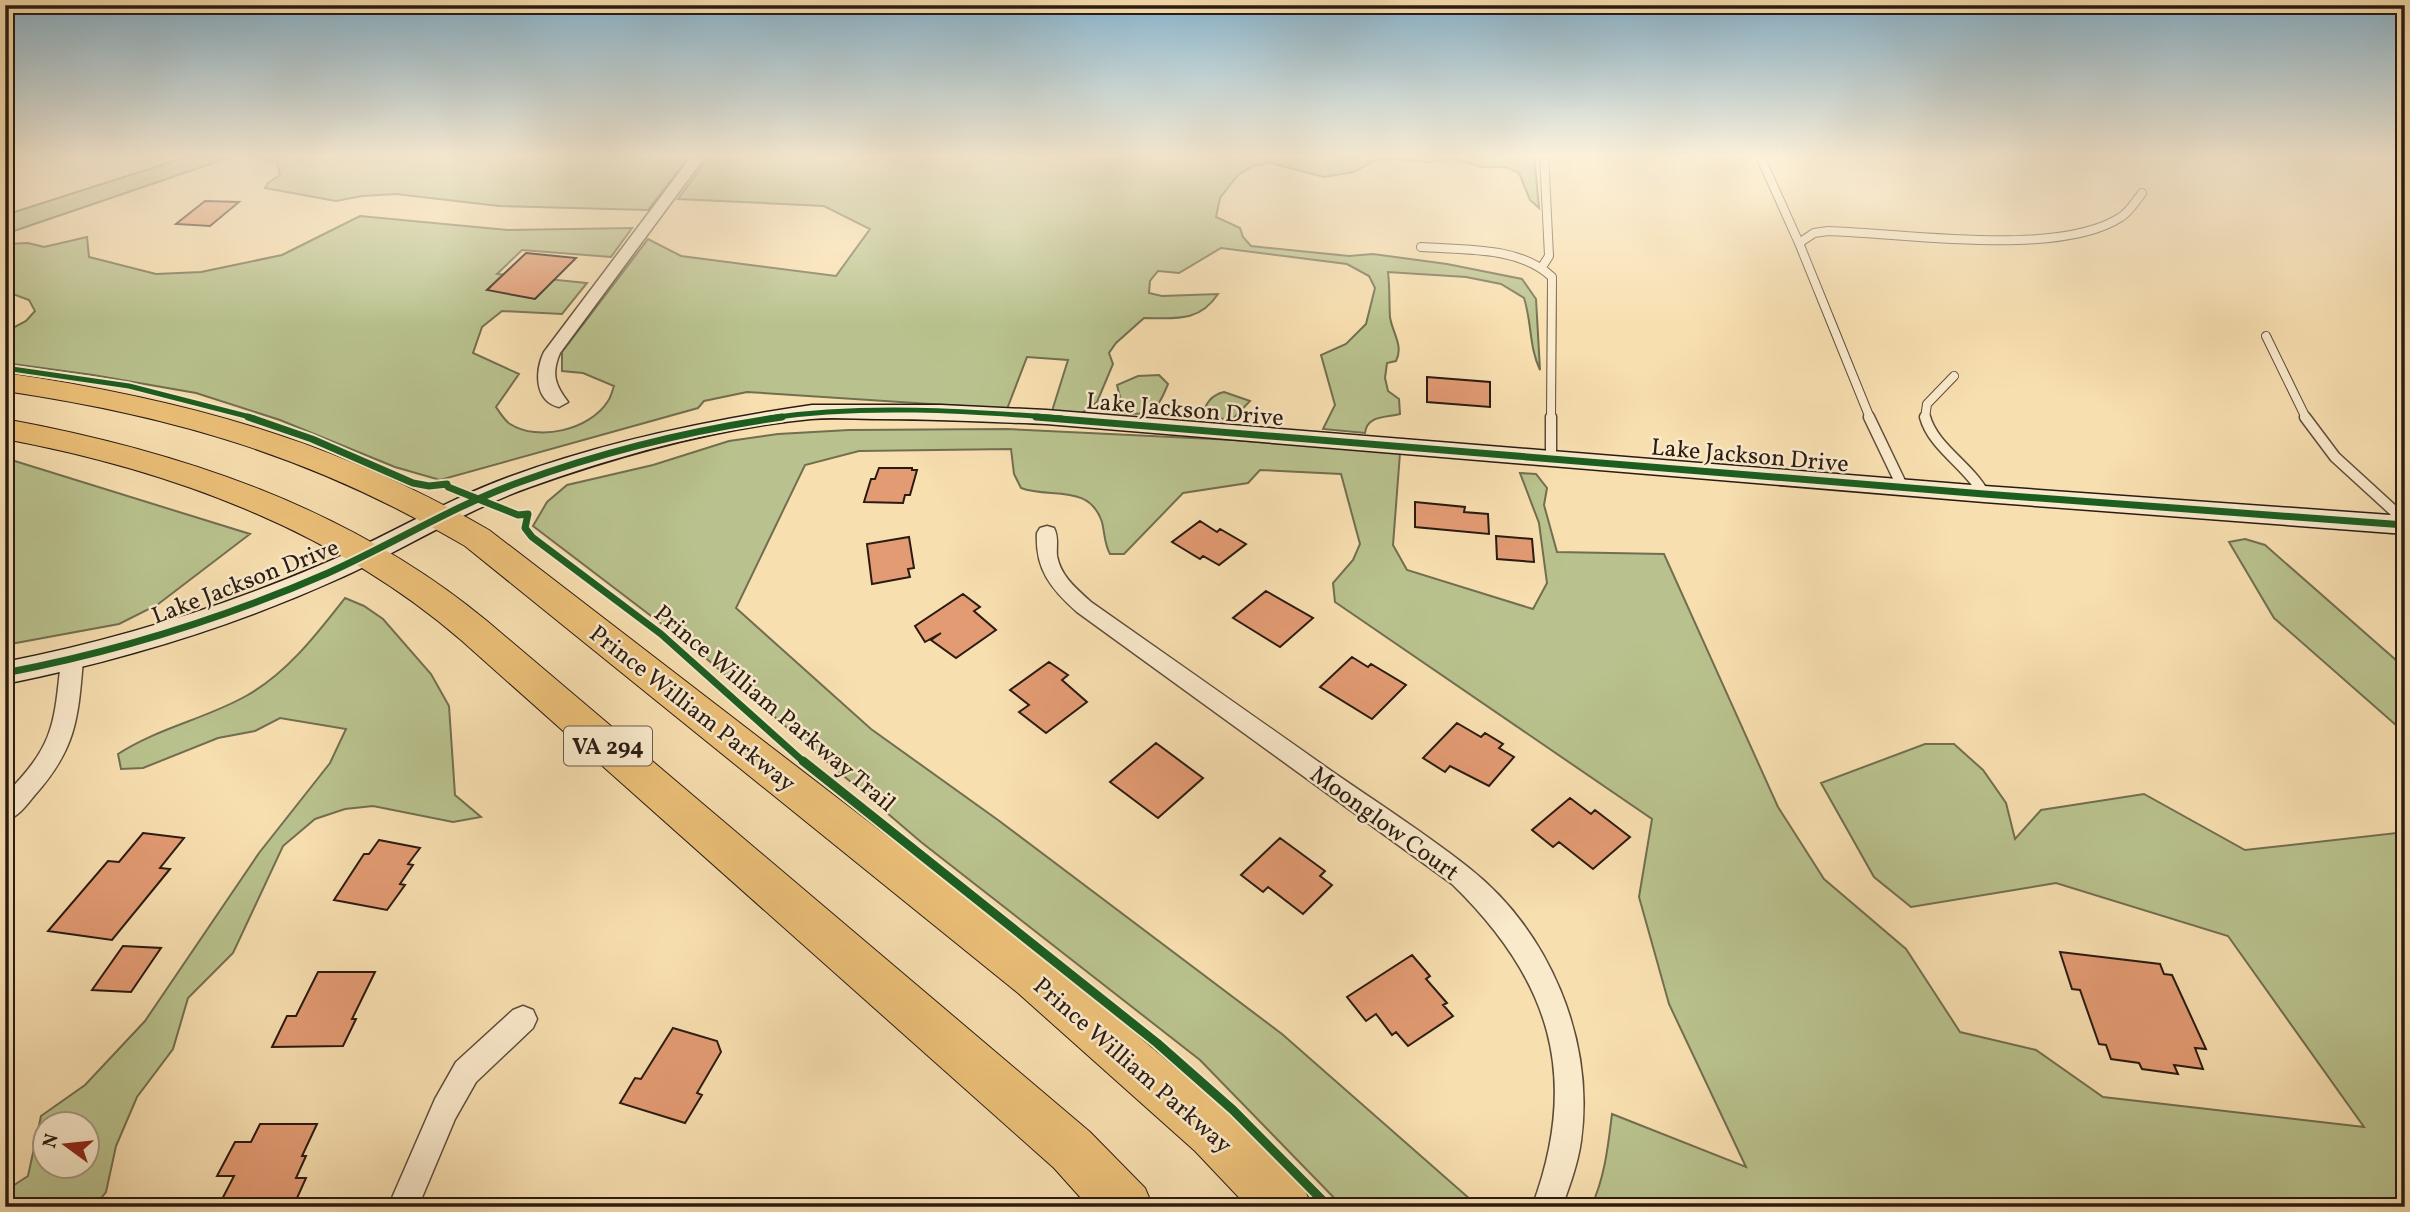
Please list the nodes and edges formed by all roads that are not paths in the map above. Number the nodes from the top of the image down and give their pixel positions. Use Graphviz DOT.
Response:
graph roads {
  1 [pos="657,211"];
  2 [pos="1547,211"];
  3 [pos="1784,211"];
  4 [pos="2129,211"];
  5 [pos="1799,243"];
  6 [pos="1421,247"];
  7 [pos="1542,267"];
  8 [pos="2266,336"];
  9 [pos="1954,376"];
  10 [pos="5,382"];
  11 [pos="559,402"];
  12 [pos="5,429"];
  13 [pos="1551,458"];
  14 [pos="1903,488"];
  15 [pos="1984,494"];
  16 [pos="440,514"];
  17 [pos="2405,523"];
  18 [pos="1047,533"];
  19 [pos="365,554"];
  20 [pos="72,660"];
  21 [pos="5,673"];
  22 [pos="5,811"];
  23 [pos="523,1019"];
  24 [pos="403,1207"];
  25 [pos="1126,1207"];
  26 [pos="1285,1207"];
  27 [pos="1547,1207"];
  1 -- 11 [label="street"];
  2 -- 7 [label="lane"];
  3 -- 5 [label="lane"];
  4 -- 5 [label="lane"];
  5 -- 14 [label="lane"];
  6 -- 7 [label="lane"];
  7 -- 13 [label="lane"];
  8 -- 17 [label="lane"];
  9 -- 15 [label="lane"];
  10 -- 16 [label="highway, Prince William Parkway"];
  12 -- 19 [label="highway, VA 294"];
  13 -- 14 [label="street, Lake Jackson Drive"];
  13 -- 16 [label="street, Lake Jackson Drive"];
  14 -- 15 [label="street, Lake Jackson Drive"];
  15 -- 17 [label="street, Lake Jackson Drive"];
  16 -- 19 [label="street, Lake Jackson Drive"];
  16 -- 26 [label="highway, Prince William Parkway"];
  18 -- 27 [label="street, Moonglow Court"];
  19 -- 20 [label="street, Lake Jackson Drive"];
  19 -- 25 [label="highway, VA 294"];
  20 -- 21 [label="street, Lake Jackson Drive"];
  20 -- 22 [label="street"];
  23 -- 24 [label="street"];
}
